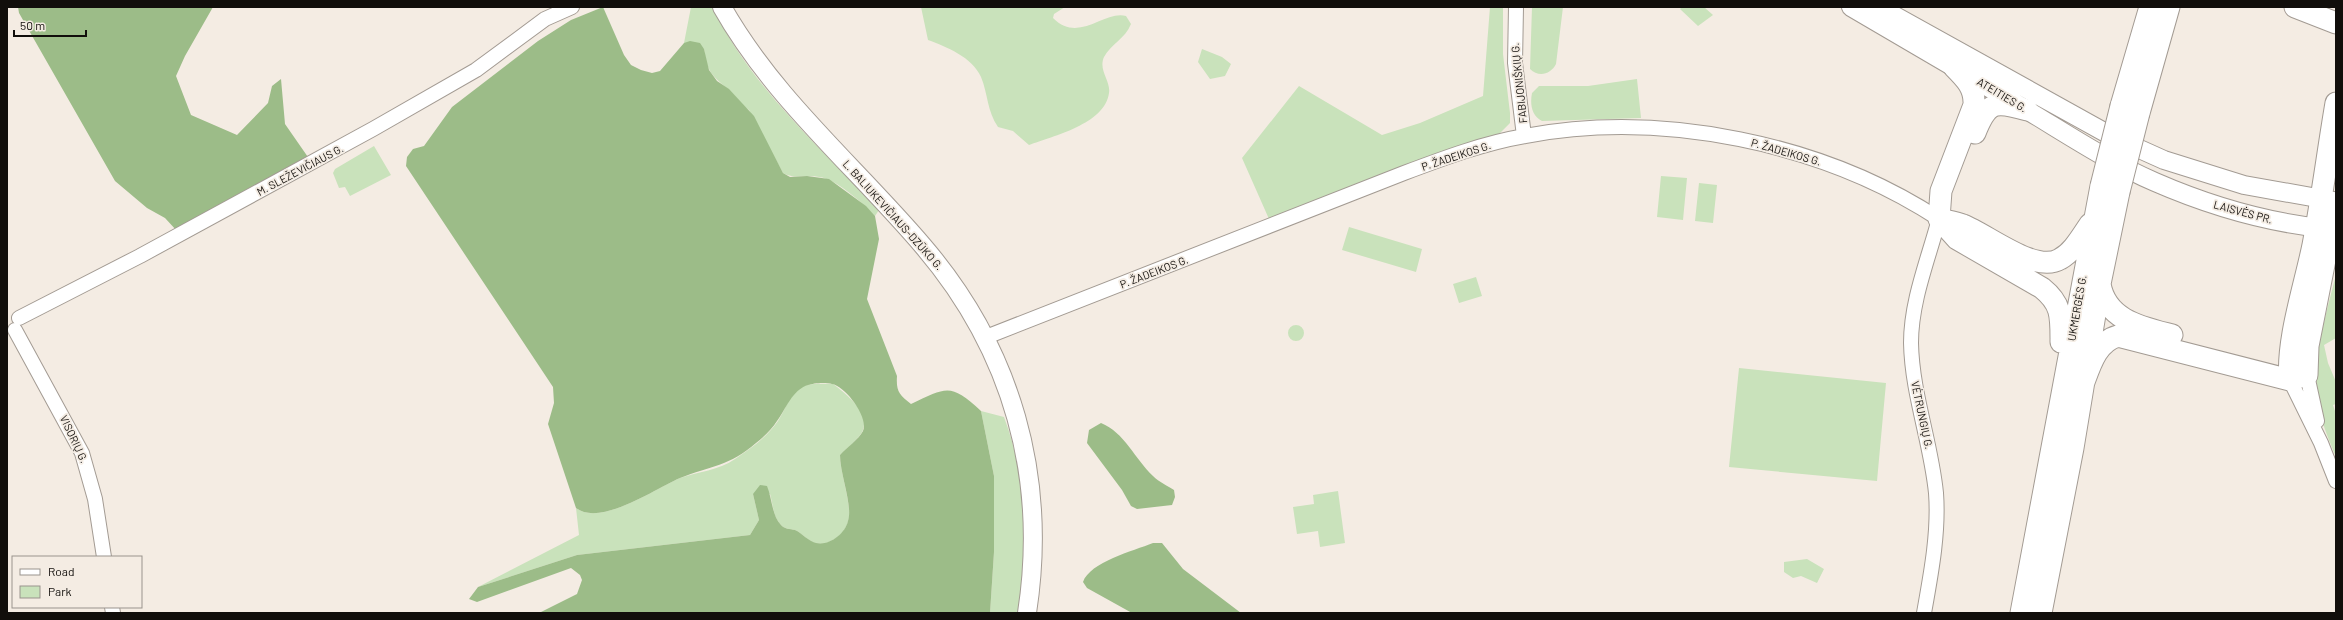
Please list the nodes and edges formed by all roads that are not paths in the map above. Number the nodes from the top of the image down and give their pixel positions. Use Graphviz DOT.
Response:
graph roads {
  1 [pos="572,7"];
  2 [pos="722,7"];
  3 [pos="1516,7"];
  4 [pos="1851,7"];
  5 [pos="1879,7"];
  6 [pos="2150,7"];
  7 [pos="2169,7"];
  8 [pos="2295,7"];
  9 [pos="2336,23"];
  10 [pos="1954,67"];
  11 [pos="2336,103"];
  12 [pos="2130,109"];
  13 [pos="2027,110"];
  14 [pos="1524,136"];
  15 [pos="2154,181"];
  16 [pos="2110,189"];
  17 [pos="2331,201"];
  18 [pos="1939,219"];
  19 [pos="2093,219"];
  20 [pos="2328,229"];
  21 [pos="2100,284"];
  22 [pos="12,323"];
  23 [pos="986,337"];
  24 [pos="2295,373"];
  25 [pos="2072,386"];
  26 [pos="2336,481"];
  27 [pos="104,556"];
  28 [pos="1026,613"];
  29 [pos="1924,613"];
  30 [pos="2021,613"];
  31 [pos="2041,613"];
  1 -- 22 [label="street, M. SLEŽEVIČIAUS G."];
  2 -- 23 [label="main road, L. BALIUKEVIČIAUS-DZŪKO G."];
  3 -- 14 [label="street, FABIJONIŠKIŲ G."];
  4 -- 10 [label="main road, ATEITIES G."];
  5 -- 17 [label="main road, ATEITIES G."];
  6 -- 12 [label="highway, UKMERGĖS G."];
  7 -- 12 [label="highway, UKMERGĖS G."];
  8 -- 9 [label="highway"];
  10 -- 13 [label="main road, ATEITIES G."];
  10 -- 18 [label="highway"];
  11 -- 17 [label="highway"];
  12 -- 16 [label="highway, UKMERGĖS G., bridge"];
  13 -- 15 [label="main road, ATEITIES G."];
  13 -- 18 [label="highway"];
  14 -- 18 [label="street, P. ŽADEIKOS G."];
  14 -- 23 [label="street, P. ŽADEIKOS G."];
  15 -- 20 [label="main road, LAISVĖS PR."];
  16 -- 19 [label="highway, UKMERGĖS G."];
  16 -- 21 [label="highway, UKMERGĖS G."];
  17 -- 20 [label="highway"];
  18 -- 19 [label="highway"];
  18 -- 25 [label="highway"];
  18 -- 29 [label="street, VĖTRUNGIŲ G."];
  19 -- 25 [label="highway, UKMERGĖS G."];
  20 -- 24 [label="highway"];
  21 -- 24 [label="highway"];
  21 -- 25 [label="highway, UKMERGĖS G."];
  22 -- 27 [label="street, VISORIŲ G."];
  23 -- 28 [label="main road, L. BALIUKEVIČIAUS-DZŪKO G."];
  24 -- 25 [label="highway"];
  24 -- 26 [label="street"];
  25 -- 30 [label="highway, UKMERGĖS G."];
  25 -- 31 [label="highway, UKMERGĖS G."];
}
